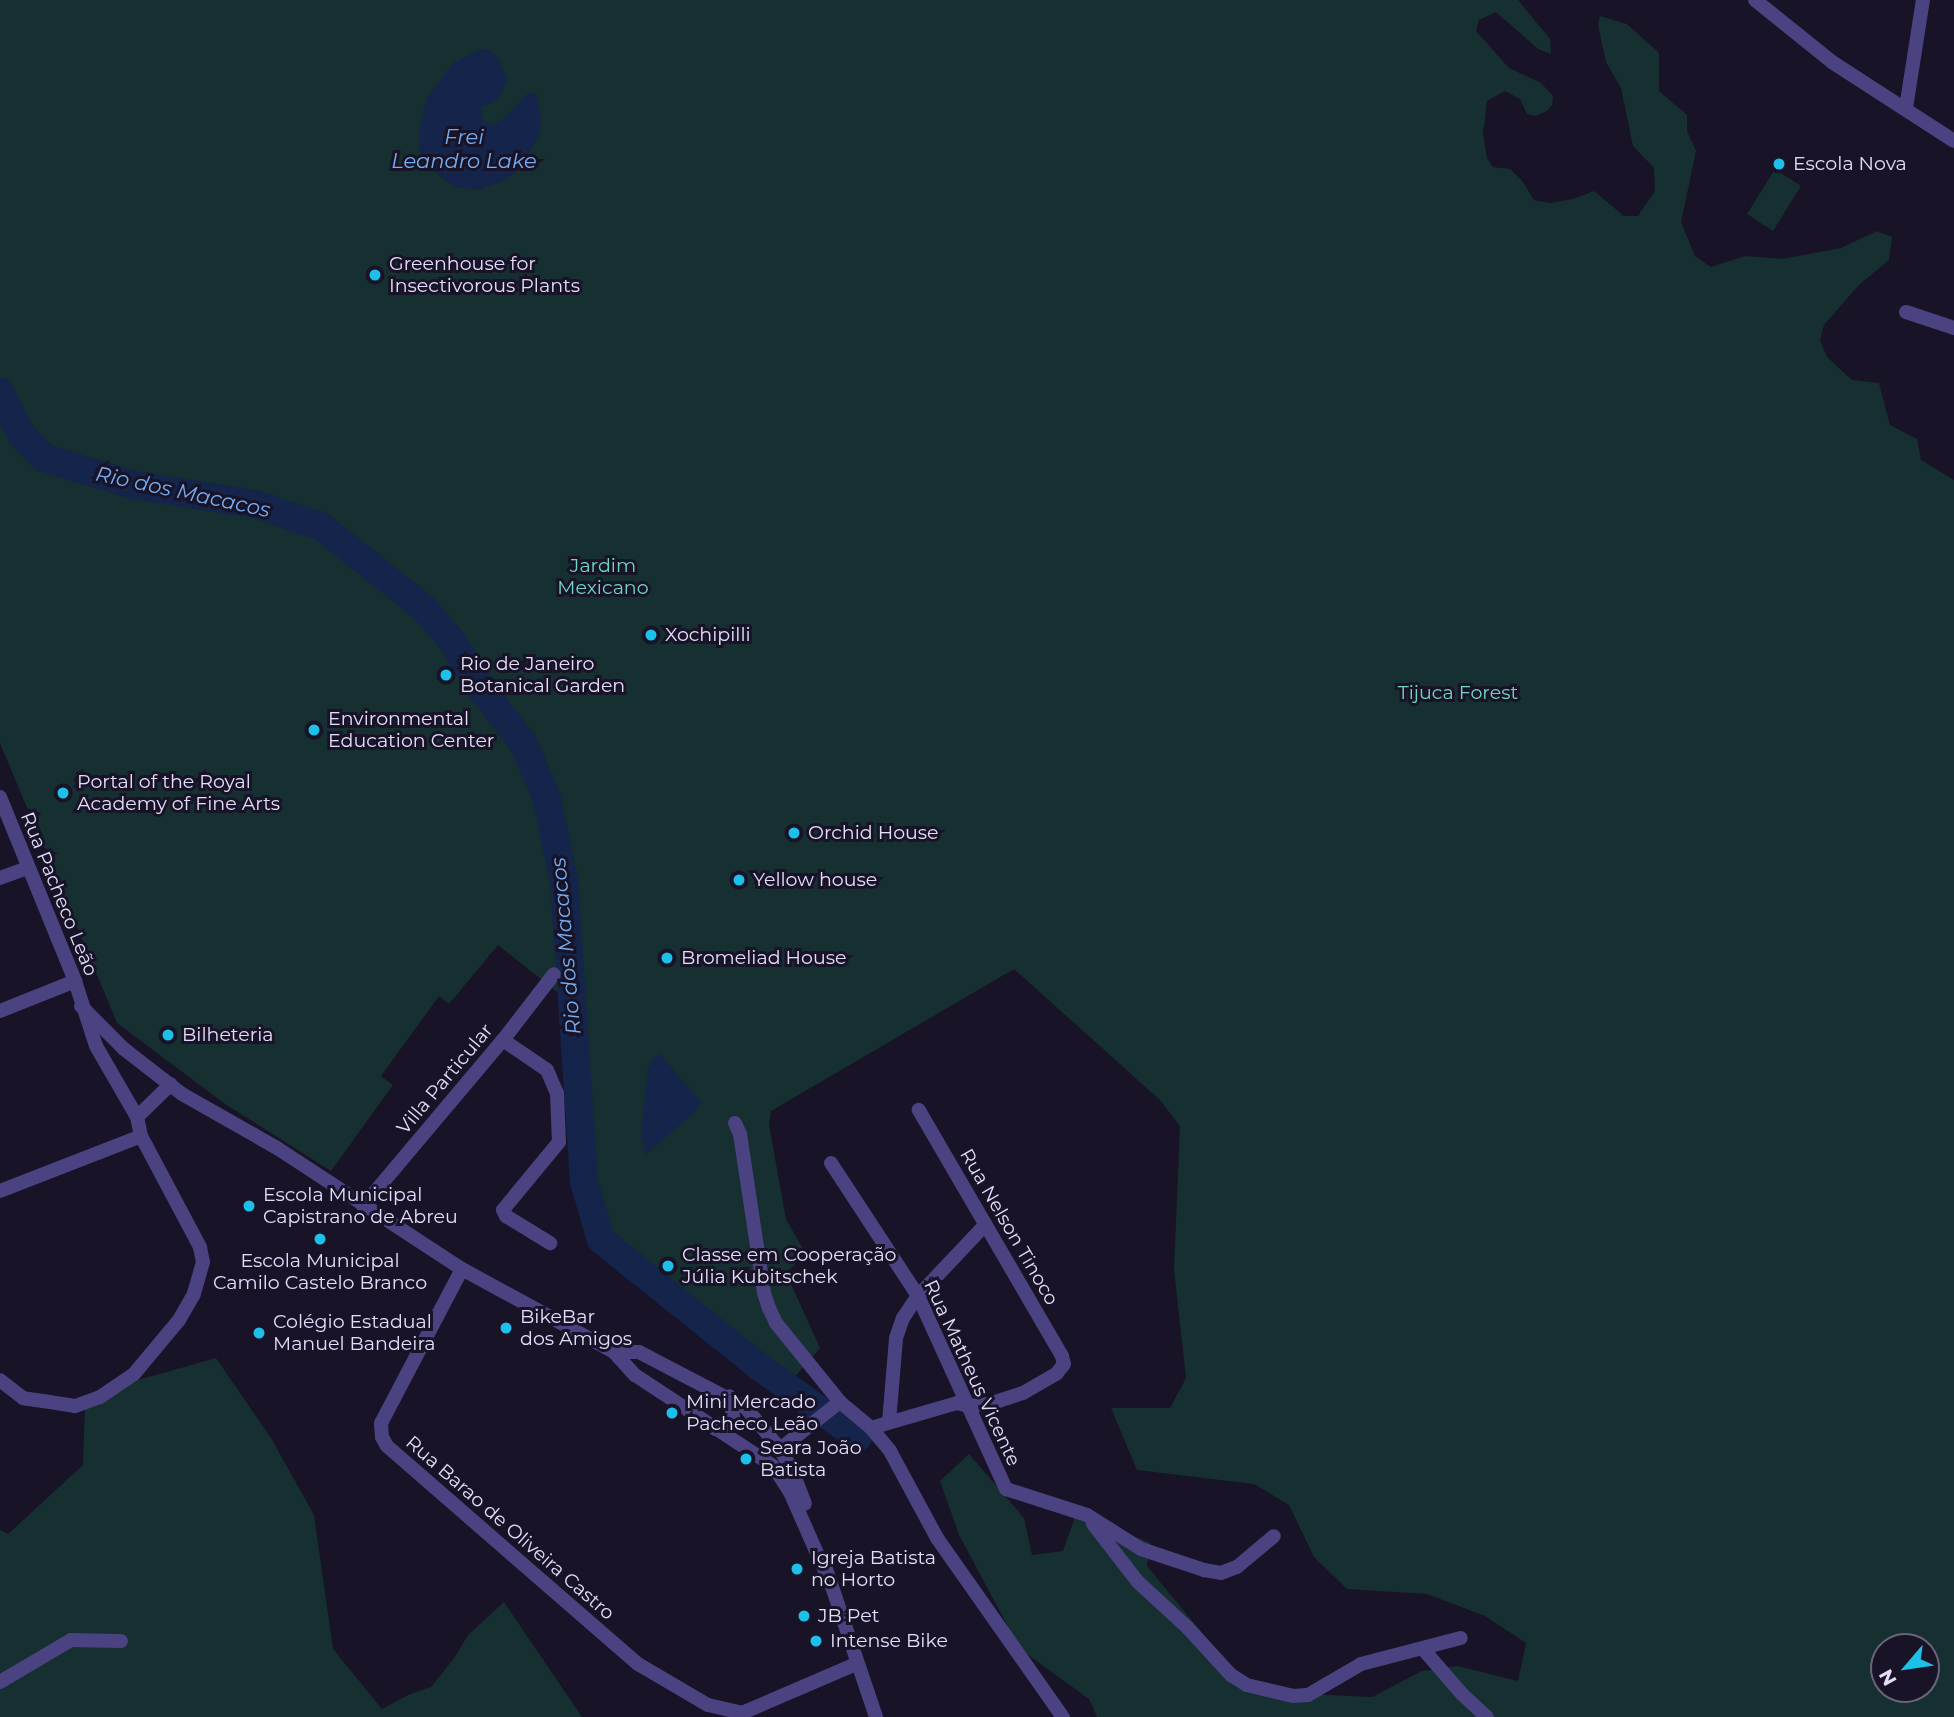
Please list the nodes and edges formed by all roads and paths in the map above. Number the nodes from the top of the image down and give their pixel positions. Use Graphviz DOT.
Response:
graph roads {
  1 [pos="1755,0"];
  2 [pos="1923,0"];
  3 [pos="1906,108"];
  4 [pos="1954,141"];
  5 [pos="1906,312"];
  6 [pos="1954,328"];
  7 [pos="0,797"];
  8 [pos="28,868"];
  9 [pos="0,878"];
  10 [pos="554,974"];
  11 [pos="75,981"];
  12 [pos="81,1006"];
  13 [pos="0,1011"];
  14 [pos="503,1040"];
  15 [pos="171,1084"];
  16 [pos="919,1110"];
  17 [pos="137,1117"];
  18 [pos="734,1123"];
  19 [pos="141,1136"];
  20 [pos="831,1163"];
  21 [pos="0,1191"];
  22 [pos="363,1206"];
  23 [pos="985,1224"];
  24 [pos="550,1243"];
  25 [pos="462,1269"];
  26 [pos="918,1296"];
  27 [pos="614,1352"];
  28 [pos="0,1380"];
  29 [pos="729,1396"];
  30 [pos="840,1402"];
  31 [pos="969,1406"];
  32 [pos="889,1422"];
  33 [pos="871,1428"];
  34 [pos="715,1429"];
  35 [pos="777,1445"];
  36 [pos="750,1449"];
  37 [pos="1087,1515"];
  38 [pos="1274,1536"];
  39 [pos="828,1578"];
  40 [pos="1461,1638"];
  41 [pos="121,1641"];
  42 [pos="1423,1649"];
  43 [pos="856,1664"];
  44 [pos="0,1682"];
  45 [pos="741,1715"];
  46 [pos="876,1717"];
  47 [pos="1063,1717"];
  48 [pos="1487,1717"];
  1 -- 3 [label="street"];
  2 -- 3 [label="street"];
  3 -- 4 [label="street"];
  5 -- 6 [label="street"];
  7 -- 8 [label="street, Rua Pacheco Leão"];
  8 -- 9 [label="street"];
  8 -- 11 [label="street, Rua Pacheco Leão"];
  10 -- 14 [label="street, Villa Particular"];
  11 -- 12 [label="street, Rua Pacheco Leão"];
  11 -- 13 [label="street"];
  12 -- 15 [label="street, Rua Pacheco Leão"];
  12 -- 17 [label="street, Rua Pacheco Leão"];
  14 -- 22 [label="street, Villa Particular"];
  14 -- 24 [label="street"];
  15 -- 17 [label="street"];
  15 -- 22 [label="street, Rua Pacheco Leão"];
  16 -- 23 [label="street, Rua Nelson Tinoco"];
  17 -- 19 [label="street, Rua Pacheco Leão"];
  18 -- 30 [label="street"];
  19 -- 21 [label="street"];
  19 -- 28 [label="street, Rua Pacheco Leão"];
  20 -- 26 [label="street, Rua Matheus Vicente"];
  22 -- 25 [label="street, Rua Pacheco Leão"];
  23 -- 26 [label="street"];
  23 -- 31 [label="street, Rua Nelson Tinoco"];
  25 -- 27 [label="street, Rua Pacheco Leão"];
  25 -- 45 [label="street, Rua Barao de Oliveira Castro"];
  26 -- 31 [label="street, Rua Matheus Vicente"];
  26 -- 32 [label="street"];
  27 -- 29 [label="street, Rua Pacheco Leão"];
  27 -- 34 [label="street, Rua Pacheco Leão"];
  29 -- 34 [label="street"];
  29 -- 35 [label="street, Rua Pacheco Leão"];
  30 -- 33 [label="street"];
  30 -- 35 [label="street"];
  31 -- 32 [label="street"];
  31 -- 37 [label="street, Rua Matheus Vicente"];
  32 -- 33 [label="street"];
  33 -- 47 [label="street"];
  34 -- 36 [label="street, Rua Pacheco Leão"];
  35 -- 36 [label="street"];
  35 -- 39 [label="street, Rua Pacheco Leão"];
  36 -- 39 [label="street, Rua Pacheco Leão"];
  37 -- 38 [label="street, Rua Matheus Vicente"];
  37 -- 42 [label="street"];
  39 -- 43 [label="street, Rua Pacheco Leão"];
  40 -- 42 [label="street"];
  41 -- 44 [label="street"];
  42 -- 48 [label="street"];
  43 -- 45 [label="street"];
  43 -- 46 [label="street, Rua Pacheco Leão"];
}
